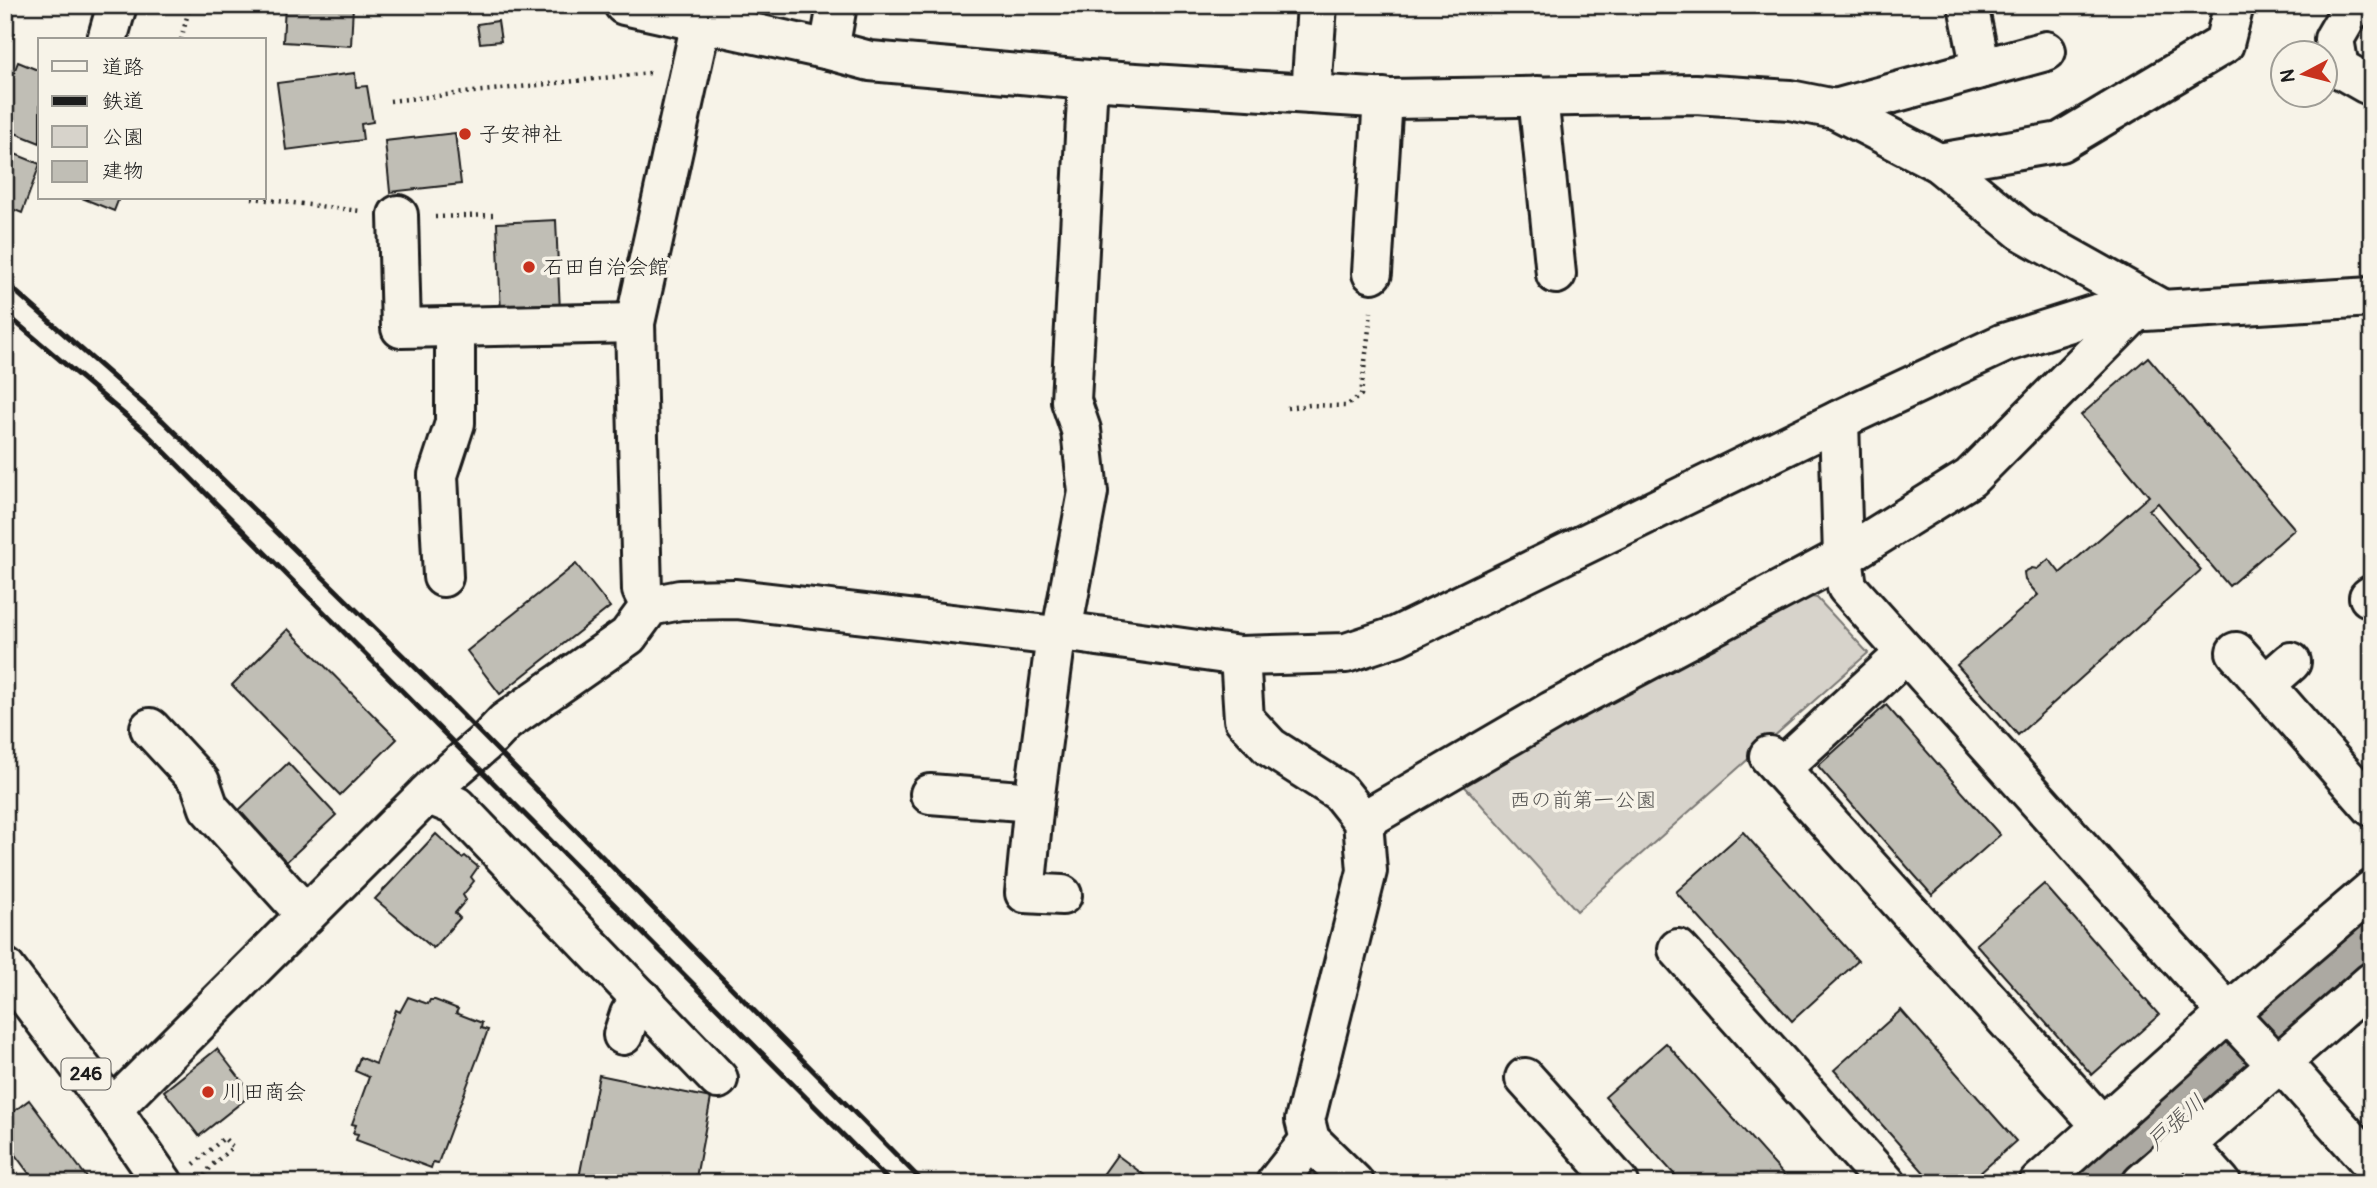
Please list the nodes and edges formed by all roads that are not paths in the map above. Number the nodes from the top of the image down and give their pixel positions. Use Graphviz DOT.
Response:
graph roads {
  1 [pos="117,5"];
  2 [pos="624,5"];
  3 [pos="837,5"];
  4 [pos="1317,5"];
  5 [pos="1968,5"];
  6 [pos="2234,5"];
  7 [pos="2366,5"];
  8 [pos="701,22"];
  9 [pos="108,38"];
  10 [pos="830,50"];
  11 [pos="2046,51"];
  12 [pos="1981,69"];
  13 [pos="1088,80"];
  14 [pos="2372,83"];
  15 [pos="1311,94"];
  16 [pos="1538,96"];
  17 [pos="1383,98"];
  18 [pos="1835,109"];
  19 [pos="1939,163"];
  20 [pos="398,215"];
  21 [pos="1372,273"];
  22 [pos="1556,274"];
  23 [pos="2372,298"];
  24 [pos="2149,311"];
  25 [pos="635,323"];
  26 [pos="455,327"];
  27 [pos="1839,420"];
  28 [pos="1843,557"];
  29 [pos="443,577"];
  30 [pos="650,606"];
  31 [pos="1059,634"];
  32 [pos="2236,652"];
  33 [pos="1906,653"];
  34 [pos="1240,656"];
  35 [pos="150,728"];
  36 [pos="952,787"];
  37 [pos="428,794"];
  38 [pos="1034,802"];
  39 [pos="2372,807"];
  40 [pos="1363,821"];
  41 [pos="2372,890"];
  42 [pos="1027,893"];
  43 [pos="306,915"];
  44 [pos="1678,949"];
  45 [pos="5,968"];
  46 [pos="2372,982"];
  47 [pos="642,999"];
  48 [pos="2228,1013"];
  49 [pos="623,1035"];
  50 [pos="2277,1065"];
  51 [pos="1525,1078"];
  52 [pos="718,1079"];
  53 [pos="112,1109"];
  54 [pos="2102,1126"];
  55 [pos="1310,1140"];
  56 [pos="2186,1144"];
  57 [pos="2372,1164"];
  58 [pos="176,1176"];
  59 [pos="1276,1183"];
  60 [pos="1354,1183"];
  61 [pos="1619,1183"];
  62 [pos="1886,1183"];
  63 [pos="2039,1183"];
  64 [pos="2142,1183"];
  65 [pos="2221,1183"];
  1 -- 9 [label="main road"];
  2 -- 8 [label="main road"];
  3 -- 10 [label="main road"];
  4 -- 15 [label="main road"];
  5 -- 12 [label="main road"];
  6 -- 19 [label="main road"];
  7 -- 14 [label="main road"];
  8 -- 10 [label="main road"];
  8 -- 25 [label="main road"];
  10 -- 13 [label="main road"];
  11 -- 12 [label="main road"];
  12 -- 18 [label="main road"];
  13 -- 15 [label="main road"];
  13 -- 31 [label="main road"];
  15 -- 17 [label="main road"];
  16 -- 17 [label="main road"];
  16 -- 18 [label="main road"];
  16 -- 22 [label="main road"];
  17 -- 21 [label="main road"];
  18 -- 19 [label="main road"];
  19 -- 24 [label="main road"];
  20 -- 26 [label="main road"];
  23 -- 24 [label="main road"];
  24 -- 27 [label="main road"];
  24 -- 28 [label="main road"];
  25 -- 26 [label="main road"];
  25 -- 30 [label="main road"];
  26 -- 29 [label="main road"];
  27 -- 28 [label="main road"];
  27 -- 34 [label="main road"];
  28 -- 33 [label="main road"];
  28 -- 40 [label="main road"];
  30 -- 31 [label="main road"];
  30 -- 37 [label="main road"];
  31 -- 34 [label="main road"];
  31 -- 38 [label="main road"];
  32 -- 39 [label="main road"];
  33 -- 48 [label="main road"];
  33 -- 54 [label="main road"];
  34 -- 40 [label="main road"];
  35 -- 43 [label="main road"];
  36 -- 38 [label="main road"];
  37 -- 43 [label="main road"];
  37 -- 47 [label="main road"];
  38 -- 42 [label="main road"];
  40 -- 55 [label="main road"];
  41 -- 48 [label="main road"];
  43 -- 53 [label="main road"];
  44 -- 62 [label="main road"];
  45 -- 53 [label="main road, 246"];
  46 -- 50 [label="main road"];
  47 -- 49 [label="main road"];
  47 -- 52 [label="main road"];
  48 -- 50 [label="main road"];
  48 -- 54 [label="main road"];
  50 -- 56 [label="main road"];
  50 -- 57 [label="main road"];
  51 -- 61 [label="main road"];
  53 -- 58 [label="main road, 246"];
  54 -- 63 [label="main road"];
  55 -- 59 [label="main road"];
  55 -- 60 [label="main road"];
  56 -- 64 [label="main road"];
  56 -- 65 [label="main road"];
}
